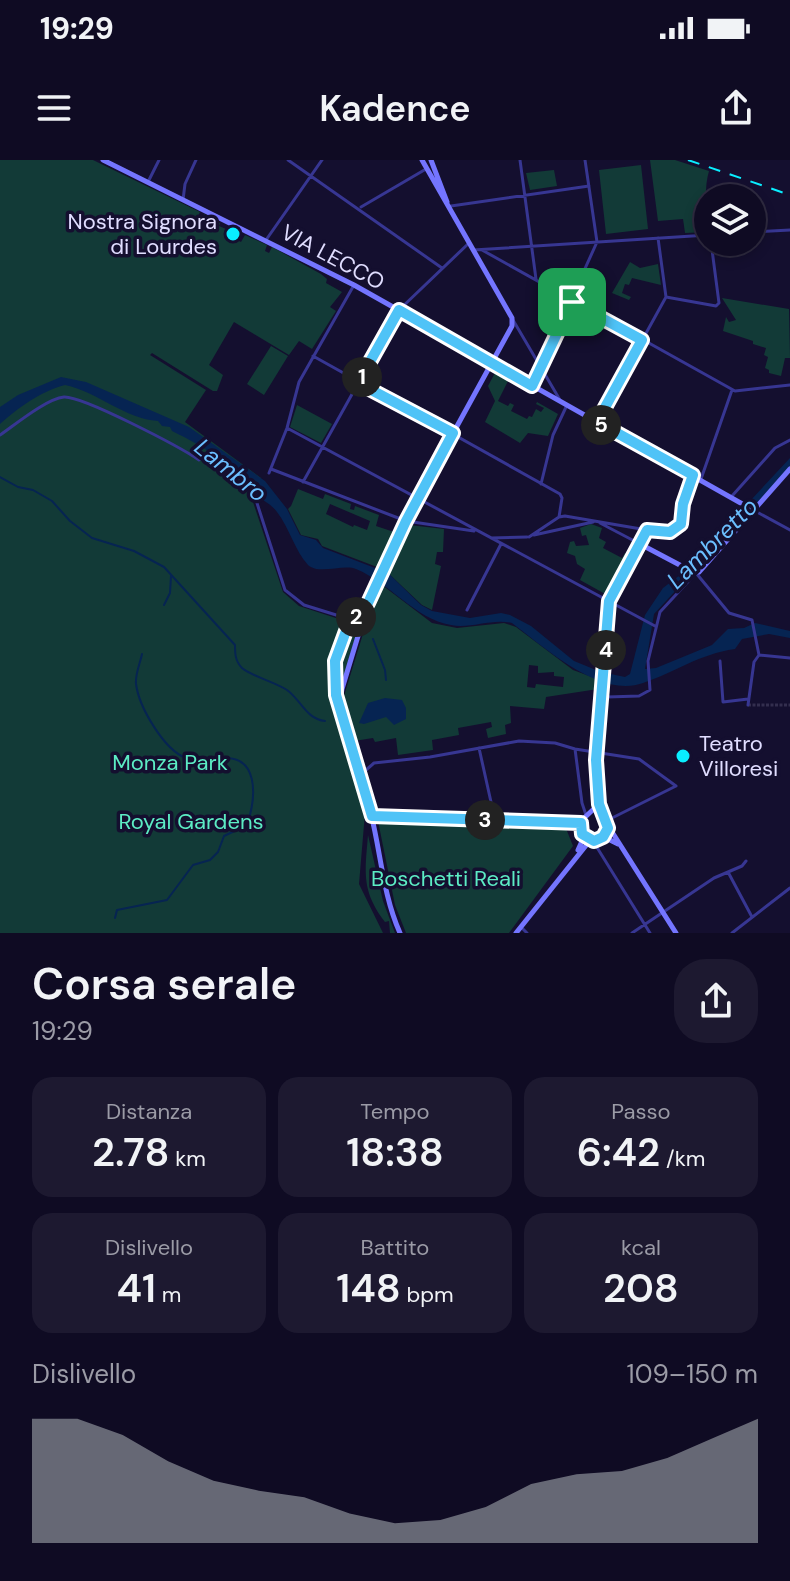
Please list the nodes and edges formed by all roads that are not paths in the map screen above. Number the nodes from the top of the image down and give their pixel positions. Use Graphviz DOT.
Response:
graph roads {
  1 [pos="103,160"];
  2 [pos="159,160"];
  3 [pos="196,160"];
  4 [pos="288,160"];
  5 [pos="322,160"];
  6 [pos="421,160"];
  7 [pos="431,160"];
  8 [pos="520,160"];
  9 [pos="585,160"];
  10 [pos="427,170"];
  11 [pos="311,176"];
  12 [pos="148,182"];
  13 [pos="589,186"];
  14 [pos="525,194"];
  15 [pos="180,198"];
  16 [pos="448,207"];
  17 [pos="359,208"];
  18 [pos="790,230"];
  19 [pos="766,231"];
  20 [pos="694,236"];
  21 [pos="658,238"];
  22 [pos="266,240"];
  23 [pos="597,242"];
  24 [pos="469,243"];
  25 [pos="532,246"];
  26 [pos="473,250"];
  27 [pos="482,250"];
  28 [pos="490,256"];
  29 [pos="713,256"];
  30 [pos="442,268"];
  31 [pos="484,269"];
  32 [pos="535,281"];
  33 [pos="354,285"];
  34 [pos="666,297"];
  35 [pos="572,302"];
  36 [pos="399,310"];
  37 [pos="512,318"];
  38 [pos="642,340"];
  39 [pos="313,356"];
  40 [pos="492,363"];
  41 [pos="540,368"];
  42 [pos="547,379"];
  43 [pos="358,383"];
  44 [pos="790,385"];
  45 [pos="532,386"];
  46 [pos="539,390"];
  47 [pos="732,390"];
  48 [pos="564,404"];
  49 [pos="597,422"];
  50 [pos="287,428"];
  51 [pos="453,433"];
  52 [pos="0,435"];
  53 [pos="790,440"];
  54 [pos="322,448"];
  55 [pos="199,460"];
  56 [pos="790,469"];
  57 [pos="693,475"];
  58 [pos="701,479"];
  59 [pos="303,482"];
  60 [pos="541,484"];
  61 [pos="732,496"];
  62 [pos="417,499"];
  63 [pos="256,500"];
  64 [pos="750,508"];
  65 [pos="559,517"];
  66 [pos="571,517"];
  67 [pos="406,521"];
  68 [pos="555,521"];
  69 [pos="597,521"];
  70 [pos="571,527"];
  71 [pos="558,529"];
  72 [pos="647,530"];
  73 [pos="790,530"];
  74 [pos="478,532"];
  75 [pos="529,537"];
  76 [pos="489,538"];
  77 [pos="501,544"];
  78 [pos="640,544"];
  79 [pos="692,571"];
  80 [pos="609,601"];
  81 [pos="368,603"];
  82 [pos="467,610"];
  83 [pos="353,620"];
  84 [pos="362,623"];
  85 [pos="654,625"];
  86 [pos="759,655"];
  87 [pos="790,658"];
  88 [pos="720,661"];
  89 [pos="602,694"];
  90 [pos="748,699"];
  91 [pos="748,705"];
  92 [pos="339,706"];
  93 [pos="479,748"];
  94 [pos="575,749"];
  95 [pos="598,751"];
  96 [pos="362,781"];
  97 [pos="599,804"];
  98 [pos="588,814"];
  99 [pos="372,816"];
  100 [pos="495,820"];
  101 [pos="606,822"];
  102 [pos="581,823"];
  103 [pos="582,834"];
  104 [pos="601,838"];
  105 [pos="593,841"];
  106 [pos="619,844"];
  107 [pos="573,858"];
  108 [pos="746,861"];
  109 [pos="728,872"];
  110 [pos="790,888"];
  111 [pos="662,911"];
  112 [pos="752,917"];
  113 [pos="644,924"];
  114 [pos="521,927"];
  115 [pos="400,933"];
  116 [pos="516,933"];
  117 [pos="527,933"];
  118 [pos="632,933"];
  119 [pos="650,933"];
  120 [pos="676,933"];
  121 [pos="732,933"];
  1 -- 12 [label="main road, VIA LECCO"];
  2 -- 12 [label="street"];
  3 -- 15 [label="street"];
  4 -- 11 [label="street"];
  5 -- 11 [label="street"];
  6 -- 10 [label="main road"];
  7 -- 16 [label="main road"];
  8 -- 14 [label="street"];
  9 -- 13 [label="street"];
  10 -- 16 [label="main road"];
  10 -- 17 [label="street"];
  11 -- 17 [label="street"];
  11 -- 22 [label="street"];
  12 -- 15 [label="main road, VIA LECCO"];
  13 -- 14 [label="street"];
  13 -- 23 [label="street"];
  14 -- 16 [label="street"];
  14 -- 25 [label="street"];
  15 -- 22 [label="main road, VIA LECCO"];
  16 -- 24 [label="main road"];
  17 -- 30 [label="street"];
  18 -- 19 [label="street"];
  20 -- 21 [label="street"];
  21 -- 23 [label="street"];
  21 -- 34 [label="street"];
  22 -- 33 [label="main road, VIA LECCO"];
  23 -- 25 [label="street"];
  23 -- 35 [label="street"];
  24 -- 26 [label="main road"];
  24 -- 30 [label="street"];
  25 -- 27 [label="street"];
  25 -- 32 [label="street"];
  26 -- 27 [label="street"];
  26 -- 31 [label="main road"];
  27 -- 28 [label="street"];
  28 -- 31 [label="street"];
  28 -- 32 [label="street"];
  29 -- 34 [label="street"];
  30 -- 36 [label="street"];
  31 -- 37 [label="main road"];
  32 -- 35 [label="street"];
  33 -- 36 [label="main road, VIA LECCO"];
  33 -- 39 [label="street"];
  34 -- 38 [label="street"];
  35 -- 38 [label="street"];
  35 -- 41 [label="street"];
  36 -- 40 [label="main road, VIA LECCO"];
  36 -- 43 [label="street"];
  37 -- 40 [label="main road"];
  37 -- 41 [label="street"];
  38 -- 47 [label="street"];
  38 -- 49 [label="street"];
  39 -- 43 [label="street"];
  39 -- 50 [label="street"];
  40 -- 45 [label="main road, VIA LECCO"];
  40 -- 51 [label="main road"];
  41 -- 42 [label="street"];
  41 -- 45 [label="street"];
  42 -- 46 [label="street"];
  42 -- 48 [label="street"];
  43 -- 51 [label="street"];
  43 -- 54 [label="street"];
  44 -- 47 [label="street"];
  45 -- 46 [label="main road, VIA LECCO"];
  46 -- 48 [label="main road, VIA LECCO"];
  47 -- 58 [label="street"];
  48 -- 49 [label="main road, VIA LECCO"];
  48 -- 60 [label="street"];
  49 -- 57 [label="main road, VIA LECCO"];
  50 -- 54 [label="street"];
  50 -- 59 [label="street"];
  51 -- 60 [label="street"];
  51 -- 62 [label="main road"];
  52 -- 55 [label="street"];
  53 -- 61 [label="street"];
  54 -- 59 [label="street"];
  54 -- 62 [label="street"];
  56 -- 64 [label="main road"];
  57 -- 58 [label="main road, VIA LECCO"];
  57 -- 72 [label="street"];
  58 -- 61 [label="main road, VIA LECCO"];
  59 -- 67 [label="street"];
  60 -- 65 [label="street"];
  61 -- 64 [label="main road, VIA LECCO"];
  62 -- 67 [label="main road"];
  62 -- 74 [label="street"];
  63 -- 83 [label="street"];
  64 -- 73 [label="street"];
  64 -- 79 [label="main road"];
  65 -- 66 [label="street"];
  65 -- 68 [label="street"];
  66 -- 69 [label="street"];
  66 -- 70 [label="street"];
  67 -- 74 [label="street"];
  67 -- 81 [label="main road"];
  68 -- 71 [label="street"];
  68 -- 75 [label="street"];
  69 -- 70 [label="street"];
  69 -- 72 [label="street"];
  69 -- 78 [label="street"];
  70 -- 71 [label="street"];
  71 -- 75 [label="street"];
  72 -- 78 [label="street"];
  74 -- 76 [label="street"];
  75 -- 76 [label="street"];
  76 -- 77 [label="street"];
  77 -- 80 [label="street"];
  77 -- 82 [label="street"];
  78 -- 79 [label="main road"];
  78 -- 80 [label="main road"];
  79 -- 85 [label="street"];
  79 -- 86 [label="street"];
  80 -- 85 [label="street"];
  80 -- 89 [label="main road"];
  81 -- 83 [label="main road"];
  81 -- 84 [label="main road"];
  83 -- 84 [label="street"];
  83 -- 92 [label="main road"];
  84 -- 92 [label="main road"];
  85 -- 89 [label="street"];
  86 -- 87 [label="street"];
  86 -- 90 [label="street"];
  88 -- 90 [label="street"];
  89 -- 95 [label="main road"];
  90 -- 91 [label="street"];
  92 -- 96 [label="main road"];
  93 -- 94 [label="street"];
  93 -- 96 [label="street"];
  93 -- 100 [label="street"];
  94 -- 95 [label="street"];
  94 -- 98 [label="street"];
  95 -- 97 [label="main road"];
  95 -- 101 [label="street"];
  96 -- 99 [label="main road"];
  97 -- 98 [label="main road"];
  97 -- 101 [label="main road"];
  98 -- 101 [label="main road"];
  98 -- 102 [label="main road"];
  99 -- 100 [label="street"];
  99 -- 115 [label="main road"];
  100 -- 102 [label="street"];
  101 -- 104 [label="main road"];
  101 -- 106 [label="main road"];
  102 -- 103 [label="main road"];
  103 -- 105 [label="main road"];
  103 -- 107 [label="main road"];
  104 -- 105 [label="main road"];
  104 -- 106 [label="main road"];
  105 -- 107 [label="main road"];
  105 -- 113 [label="street"];
  106 -- 111 [label="main road"];
  107 -- 114 [label="main road"];
  108 -- 109 [label="street"];
  109 -- 111 [label="street"];
  109 -- 112 [label="street"];
  110 -- 112 [label="street"];
  111 -- 113 [label="street"];
  111 -- 120 [label="main road"];
  112 -- 121 [label="street"];
  113 -- 118 [label="street"];
  113 -- 119 [label="street"];
  114 -- 116 [label="main road"];
  114 -- 117 [label="street"];
}
